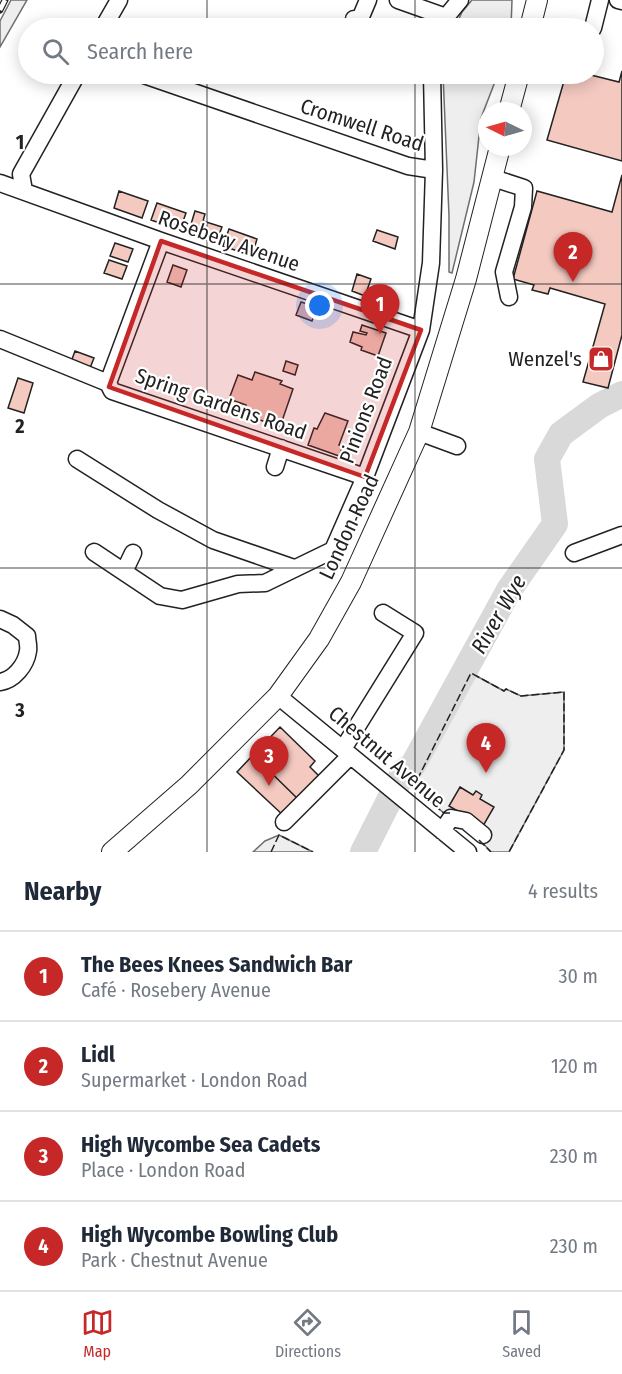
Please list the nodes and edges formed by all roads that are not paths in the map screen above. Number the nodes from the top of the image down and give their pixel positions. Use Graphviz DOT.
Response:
graph roads {
  1 [pos="119,0"];
  2 [pos="368,0"];
  3 [pos="398,0"];
  4 [pos="460,0"];
  5 [pos="537,0"];
  6 [pos="600,0"];
  7 [pos="618,0"];
  8 [pos="622,1"];
  9 [pos="109,18"];
  10 [pos="360,18"];
  11 [pos="434,18"];
  12 [pos="447,18"];
  13 [pos="532,18"];
  14 [pos="596,18"];
  15 [pos="71,84"];
  16 [pos="170,84"];
  17 [pos="432,84"];
  18 [pos="516,84"];
  19 [pos="511,102"];
  20 [pos="498,156"];
  21 [pos="434,170"];
  22 [pos="493,178"];
  23 [pos="0,183"];
  24 [pos="24,191"];
  25 [pos="161,241"];
  26 [pos="509,297"];
  27 [pos="421,330"];
  28 [pos="0,339"];
  29 [pos="108,383"];
  30 [pos="419,432"];
  31 [pos="458,446"];
  32 [pos="281,448"];
  33 [pos="77,459"];
  34 [pos="275,467"];
  35 [pos="364,477"];
  36 [pos="622,535"];
  37 [pos="333,550"];
  38 [pos="94,552"];
  39 [pos="133,553"];
  40 [pos="574,553"];
  41 [pos="358,567"];
  42 [pos="294,568"];
  43 [pos="124,572"];
  44 [pos="383,613"];
  45 [pos="0,619"];
  46 [pos="0,682"];
  47 [pos="278,696"];
  48 [pos="347,752"];
  49 [pos="284,822"];
  50 [pos="442,831"];
  51 [pos="483,835"];
  52 [pos="112,852"];
  53 [pos="468,852"];
  1 -- 9 [label="street"];
  2 -- 10 [label="street"];
  3 -- 11 [label="street"];
  4 -- 12 [label="street"];
  5 -- 13 [label="main road"];
  6 -- 14 [label="street"];
  7 -- 8 [label="street"];
  15 -- 24 [label="street"];
  16 -- 21 [label="street, Cromwell Road"];
  17 -- 21 [label="street, Pinions Road"];
  18 -- 19 [label="main road"];
  20 -- 22 [label="main road, London Road"];
  21 -- 27 [label="street, Pinions Road"];
  22 -- 26 [label="street"];
  22 -- 30 [label="main road, London Road"];
  23 -- 24 [label="street, Rosebery Avenue"];
  24 -- 25 [label="street, Rosebery Avenue"];
  25 -- 27 [label="street, Rosebery Avenue"];
  25 -- 29 [label="street, Spring Gardens Road"];
  27 -- 35 [label="street, Pinions Road"];
  28 -- 29 [label="street"];
  29 -- 32 [label="street, Spring Gardens Road"];
  30 -- 31 [label="street"];
  30 -- 41 [label="main road, London Road"];
  32 -- 34 [label="street"];
  32 -- 35 [label="street, Spring Gardens Road"];
  33 -- 42 [label="street"];
  35 -- 37 [label="street, Pinions Road"];
  36 -- 40 [label="street"];
  37 -- 41 [label="street"];
  37 -- 42 [label="street"];
  38 -- 43 [label="street"];
  39 -- 43 [label="street"];
  41 -- 47 [label="main road, London Road"];
  42 -- 43 [label="street"];
  44 -- 48 [label="street"];
  45 -- 46 [label="street"];
  47 -- 48 [label="street, Chestnut Avenue"];
  47 -- 52 [label="main road, London Road"];
  48 -- 49 [label="street"];
  48 -- 50 [label="street, Chestnut Avenue"];
  50 -- 51 [label="street"];
  50 -- 53 [label="street, Chestnut Avenue"];
}
